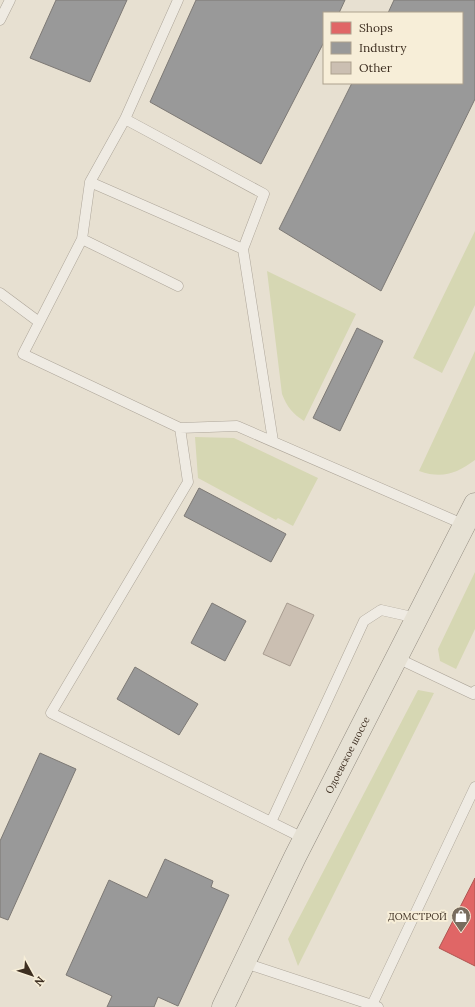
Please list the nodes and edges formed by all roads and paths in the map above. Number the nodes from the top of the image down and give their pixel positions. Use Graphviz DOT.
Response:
graph roads {
  1 [pos="10,0"];
  2 [pos="178,0"];
  3 [pos="0,20"];
  4 [pos="125,119"];
  5 [pos="90,182"];
  6 [pos="82,239"];
  7 [pos="243,249"];
  8 [pos="178,286"];
  9 [pos="0,293"];
  10 [pos="39,322"];
  11 [pos="180,428"];
  12 [pos="273,441"];
  13 [pos="475,504"];
  14 [pos="465,525"];
  15 [pos="417,618"];
  16 [pos="397,658"];
  17 [pos="474,693"];
  18 [pos="475,787"];
  19 [pos="272,822"];
  20 [pos="304,839"];
  21 [pos="245,963"];
  22 [pos="375,1006"];
  23 [pos="224,1007"];
  1 -- 3 [label="lane"];
  2 -- 4 [label="lane"];
  4 -- 5 [label="lane"];
  4 -- 7 [label="lane"];
  5 -- 6 [label="lane"];
  5 -- 7 [label="lane"];
  6 -- 8 [label="lane"];
  6 -- 10 [label="lane"];
  7 -- 12 [label="lane"];
  9 -- 10 [label="lane"];
  10 -- 11 [label="lane"];
  11 -- 12 [label="lane"];
  11 -- 19 [label="lane"];
  12 -- 14 [label="lane"];
  13 -- 14 [label="main road, Одоевское шоссе"];
  14 -- 15 [label="main road, Одоевское шоссе"];
  15 -- 16 [label="main road, Одоевское шоссе"];
  15 -- 19 [label="lane"];
  16 -- 17 [label="lane"];
  16 -- 20 [label="main road, Одоевское шоссе"];
  18 -- 22 [label="lane"];
  19 -- 20 [label="lane"];
  20 -- 21 [label="main road, Одоевское шоссе"];
  21 -- 22 [label="lane"];
  21 -- 23 [label="main road, Одоевское шоссе"];
}
